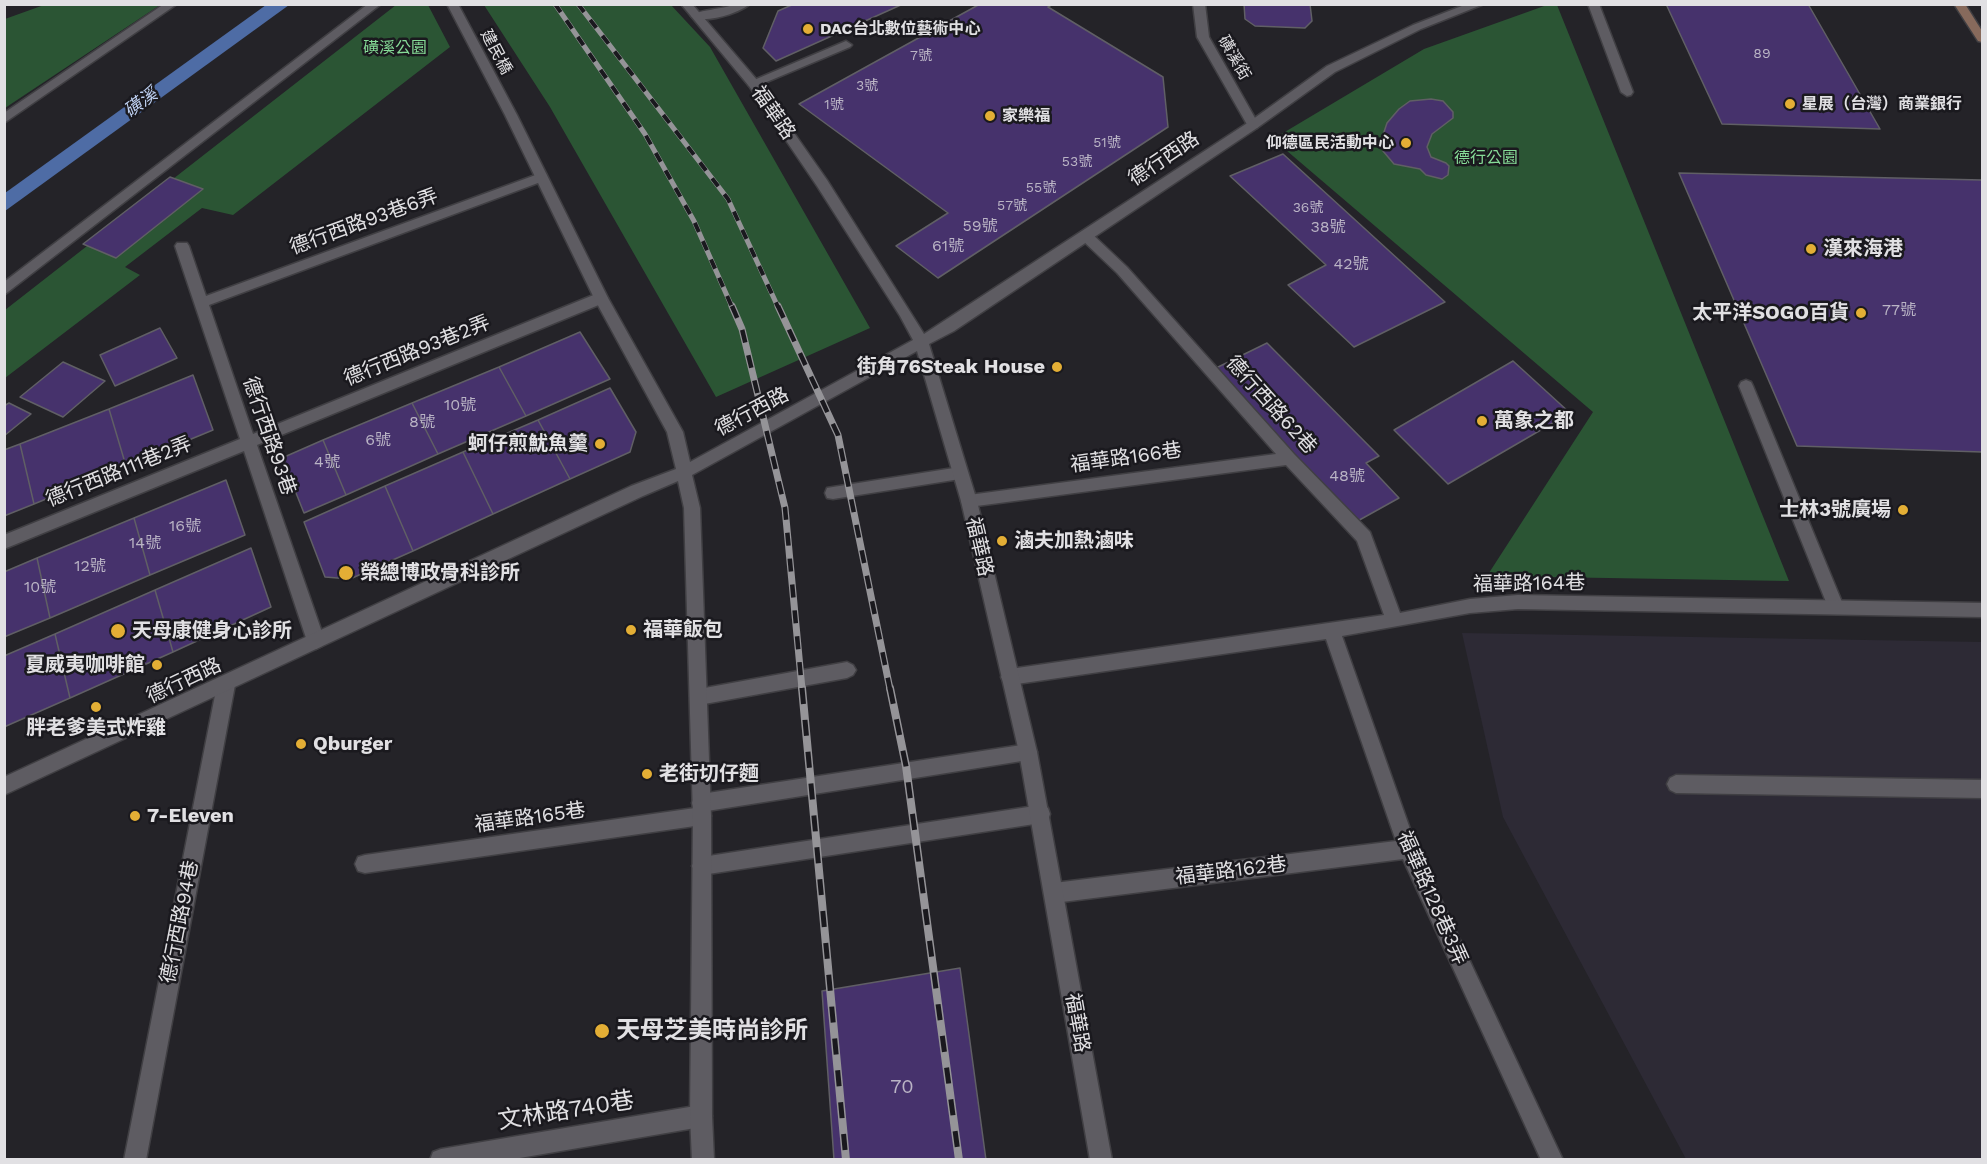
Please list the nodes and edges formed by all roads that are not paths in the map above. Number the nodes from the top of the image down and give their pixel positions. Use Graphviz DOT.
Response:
graph roads {
  1 [pos="172,4"];
  2 [pos="376,4"];
  3 [pos="452,4"];
  4 [pos="686,4"];
  5 [pos="745,4"];
  6 [pos="1199,4"];
  7 [pos="1479,4"];
  8 [pos="1593,4"];
  9 [pos="1959,4"];
  10 [pos="697,16"];
  11 [pos="1983,39"];
  12 [pos="846,45"];
  13 [pos="753,83"];
  14 [pos="1627,92"];
  15 [pos="4,119"];
  16 [pos="1253,125"];
  17 [pos="541,177"];
  18 [pos="1086,236"];
  19 [pos="182,246"];
  20 [pos="4,290"];
  21 [pos="601,298"];
  22 [pos="201,303"];
  23 [pos="922,344"];
  24 [pos="1746,386"];
  25 [pos="249,442"];
  26 [pos="1289,458"];
  27 [pos="685,472"];
  28 [pos="960,474"];
  29 [pos="833,493"];
  30 [pos="969,501"];
  31 [pos="4,542"];
  32 [pos="1836,607"];
  33 [pos="1983,610"];
  34 [pos="1395,621"];
  35 [pos="1330,630"];
  36 [pos="316,640"];
  37 [pos="847,670"];
  38 [pos="1010,677"];
  39 [pos="226,685"];
  40 [pos="699,697"];
  41 [pos="1028,752"];
  42 [pos="1676,784"];
  43 [pos="4,786"];
  44 [pos="1983,789"];
  45 [pos="702,809"];
  46 [pos="1041,814"];
  47 [pos="1408,849"];
  48 [pos="365,864"];
  49 [pos="702,866"];
  50 [pos="1054,893"];
  51 [pos="701,1116"];
  52 [pos="135,1160"];
  53 [pos="441,1160"];
  54 [pos="703,1160"];
  55 [pos="1101,1160"];
  56 [pos="1552,1160"];
  1 -- 15 [label="street"];
  2 -- 20 [label="street"];
  3 -- 17 [label="street, 建民橋"];
  4 -- 10 [label="street, 福華路"];
  5 -- 10 [label="street"];
  6 -- 16 [label="street, 磺溪街"];
  7 -- 16 [label="street, 德行西路"];
  8 -- 14 [label="street"];
  9 -- 11 [label="main road"];
  10 -- 13 [label="street, 福華路"];
  12 -- 13 [label="street"];
  13 -- 23 [label="street, 福華路"];
  16 -- 18 [label="street, 德行西路"];
  17 -- 21 [label="street"];
  17 -- 22 [label="street, 德行西路93巷6弄"];
  18 -- 23 [label="street, 德行西路"];
  18 -- 26 [label="street, 德行西路62巷"];
  19 -- 22 [label="street, 德行西路93巷"];
  21 -- 25 [label="street, 德行西路93巷2弄"];
  21 -- 27 [label="street"];
  22 -- 25 [label="street, 德行西路93巷"];
  23 -- 27 [label="street, 德行西路"];
  23 -- 28 [label="street, 福華路"];
  24 -- 32 [label="street"];
  25 -- 31 [label="street, 德行西路111巷2弄"];
  25 -- 36 [label="street, 德行西路93巷"];
  26 -- 30 [label="street, 福華路166巷"];
  26 -- 34 [label="street, 德行西路62巷"];
  27 -- 36 [label="street, 德行西路"];
  27 -- 40 [label="street"];
  28 -- 29 [label="street"];
  28 -- 30 [label="street, 福華路"];
  30 -- 38 [label="street, 福華路"];
  32 -- 33 [label="street, 福華路164巷"];
  32 -- 34 [label="street, 福華路164巷"];
  34 -- 35 [label="street, 福華路164巷"];
  35 -- 38 [label="street, 福華路164巷"];
  35 -- 47 [label="street, 福華路128巷3弄"];
  36 -- 39 [label="street, 德行西路"];
  37 -- 40 [label="street"];
  38 -- 41 [label="street, 福華路"];
  39 -- 43 [label="street, 德行西路"];
  39 -- 52 [label="street, 德行西路94巷"];
  40 -- 45 [label="street"];
  41 -- 45 [label="street, 福華路165巷"];
  41 -- 46 [label="street, 福華路"];
  42 -- 44 [label="street"];
  45 -- 48 [label="street, 福華路165巷"];
  45 -- 49 [label="street"];
  46 -- 49 [label="street"];
  46 -- 50 [label="street, 福華路"];
  47 -- 50 [label="street, 福華路162巷"];
  47 -- 56 [label="street, 福華路128巷3弄"];
  49 -- 51 [label="street"];
  50 -- 55 [label="street, 福華路"];
  51 -- 53 [label="street, 文林路740巷"];
  51 -- 54 [label="street"];
}
